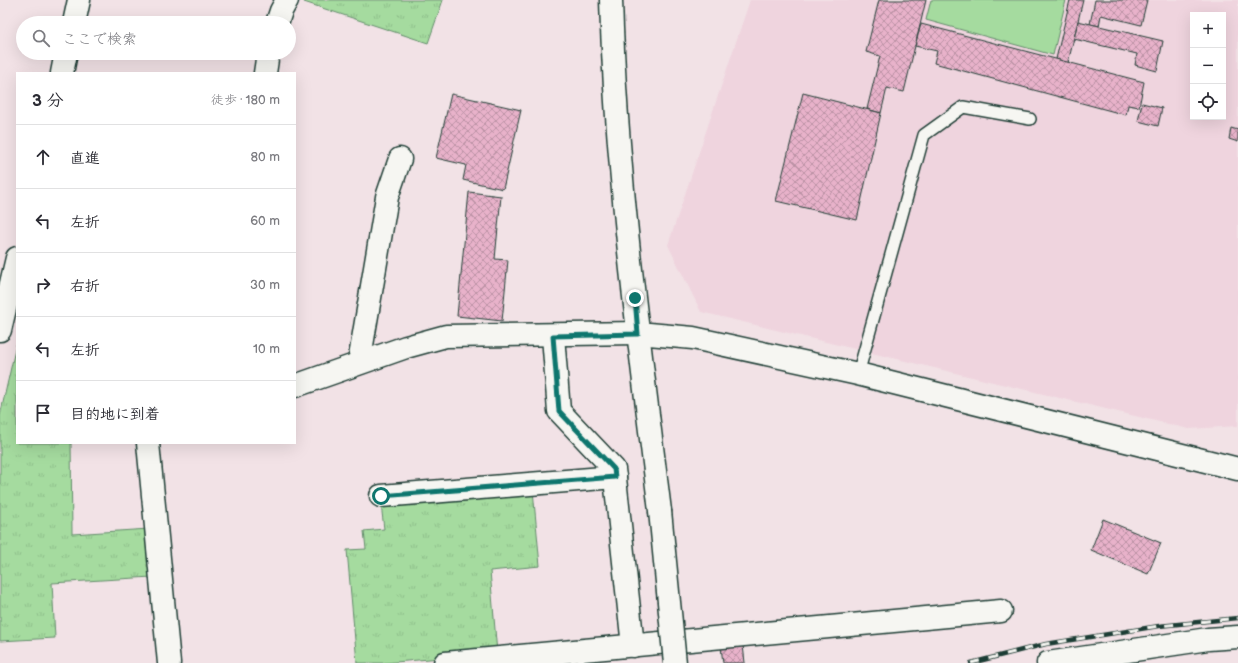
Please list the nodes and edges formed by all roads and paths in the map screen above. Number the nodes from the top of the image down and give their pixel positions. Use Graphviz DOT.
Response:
graph roads {
  1 [pos="79,0"];
  2 [pos="287,0"];
  3 [pos="611,0"];
  4 [pos="76,16"];
  5 [pos="279,16"];
  6 [pos="65,60"];
  7 [pos="267,60"];
  8 [pos="62,72"];
  9 [pos="265,72"];
  10 [pos="1030,119"];
  11 [pos="400,159"];
  12 [pos="16,262"];
  13 [pos="9,290"];
  14 [pos="0,330"];
  15 [pos="638,334"];
  16 [pos="553,336"];
  17 [pos="359,363"];
  18 [pos="858,374"];
  19 [pos="296,386"];
  20 [pos="148,444"];
  21 [pos="1238,469"];
  22 [pos="615,477"];
  23 [pos="381,496"];
  24 [pos="1001,611"];
  25 [pos="1238,637"];
  26 [pos="633,646"];
  27 [pos="169,663"];
  28 [pos="445,663"];
  29 [pos="675,663"];
  30 [pos="1048,663"];
  1 -- 4 [label="street"];
  2 -- 5 [label="street"];
  3 -- 15 [label="street"];
  6 -- 8 [label="street"];
  7 -- 9 [label="street"];
  10 -- 18 [label="lane"];
  11 -- 17 [label="street"];
  12 -- 13 [label="street"];
  13 -- 14 [label="street"];
  15 -- 16 [label="street"];
  15 -- 18 [label="street"];
  15 -- 29 [label="street, bridge"];
  16 -- 17 [label="street"];
  16 -- 22 [label="street"];
  17 -- 19 [label="street"];
  18 -- 21 [label="street"];
  20 -- 27 [label="street"];
  22 -- 23 [label="street"];
  22 -- 26 [label="street"];
  24 -- 26 [label="street"];
  25 -- 30 [label="street"];
  26 -- 28 [label="street"];
}
